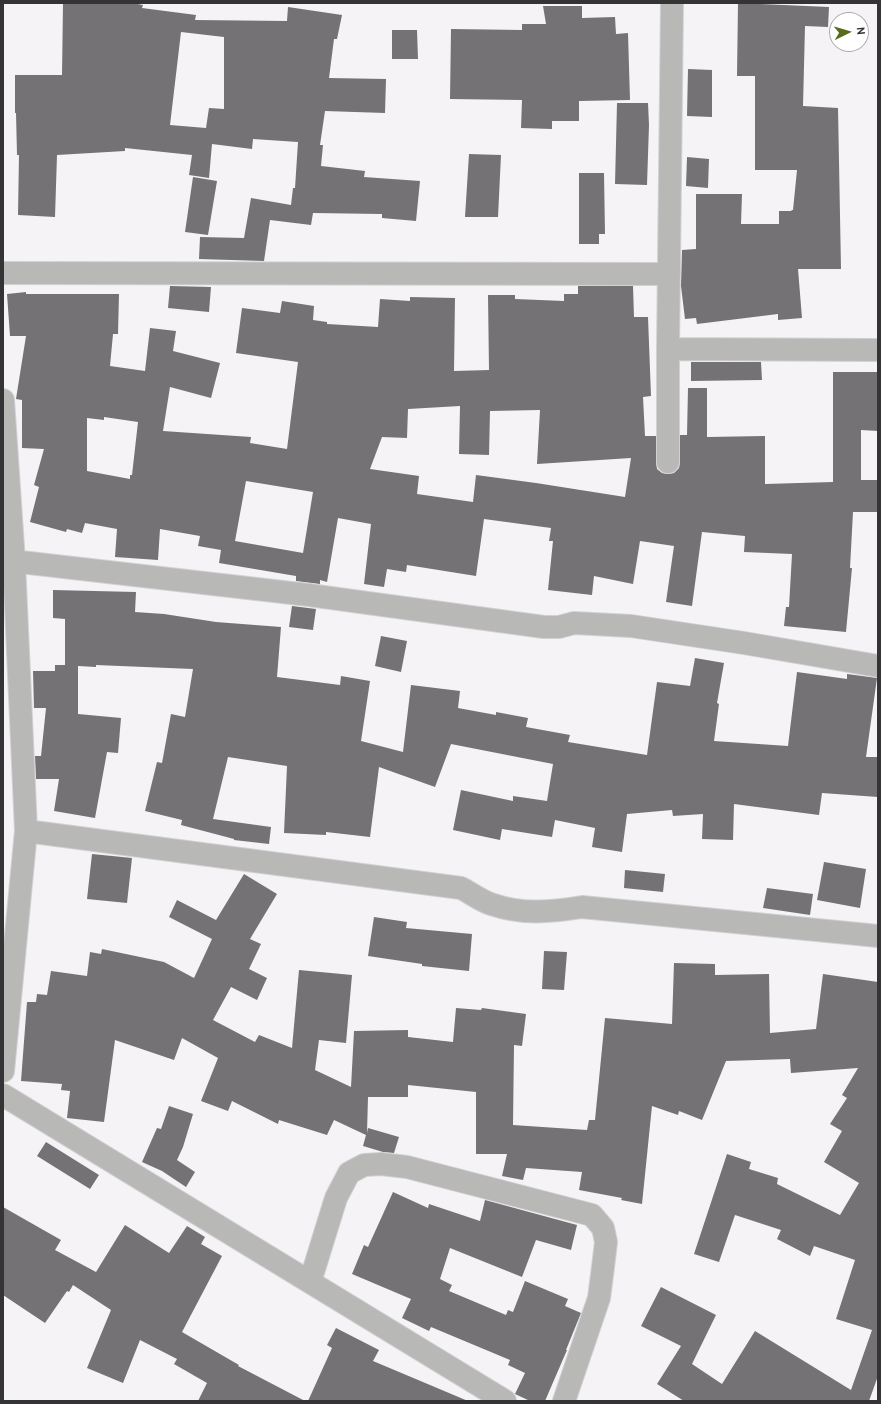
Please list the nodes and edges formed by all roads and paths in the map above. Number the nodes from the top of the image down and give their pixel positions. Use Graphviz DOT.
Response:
graph roads {
  1 [pos="672,3"];
  2 [pos="3,273"];
  3 [pos="669,274"];
  4 [pos="668,349"];
  5 [pos="878,350"];
  6 [pos="3,400"];
  7 [pos="668,462"];
  8 [pos="9,561"];
  9 [pos="878,666"];
  10 [pos="26,831"];
  11 [pos="878,936"];
  12 [pos="3,1071"];
  13 [pos="3,1095"];
  14 [pos="310,1282"];
  15 [pos="505,1401"];
  16 [pos="564,1401"];
  1 -- 3 [label="street"];
  2 -- 3 [label="street"];
  3 -- 4 [label="street"];
  4 -- 5 [label="street"];
  4 -- 7 [label="street"];
  6 -- 8 [label="street"];
  8 -- 9 [label="street"];
  8 -- 10 [label="street"];
  10 -- 11 [label="street"];
  10 -- 12 [label="street"];
  13 -- 14 [label="street"];
  14 -- 15 [label="street"];
  14 -- 16 [label="street"];
}
